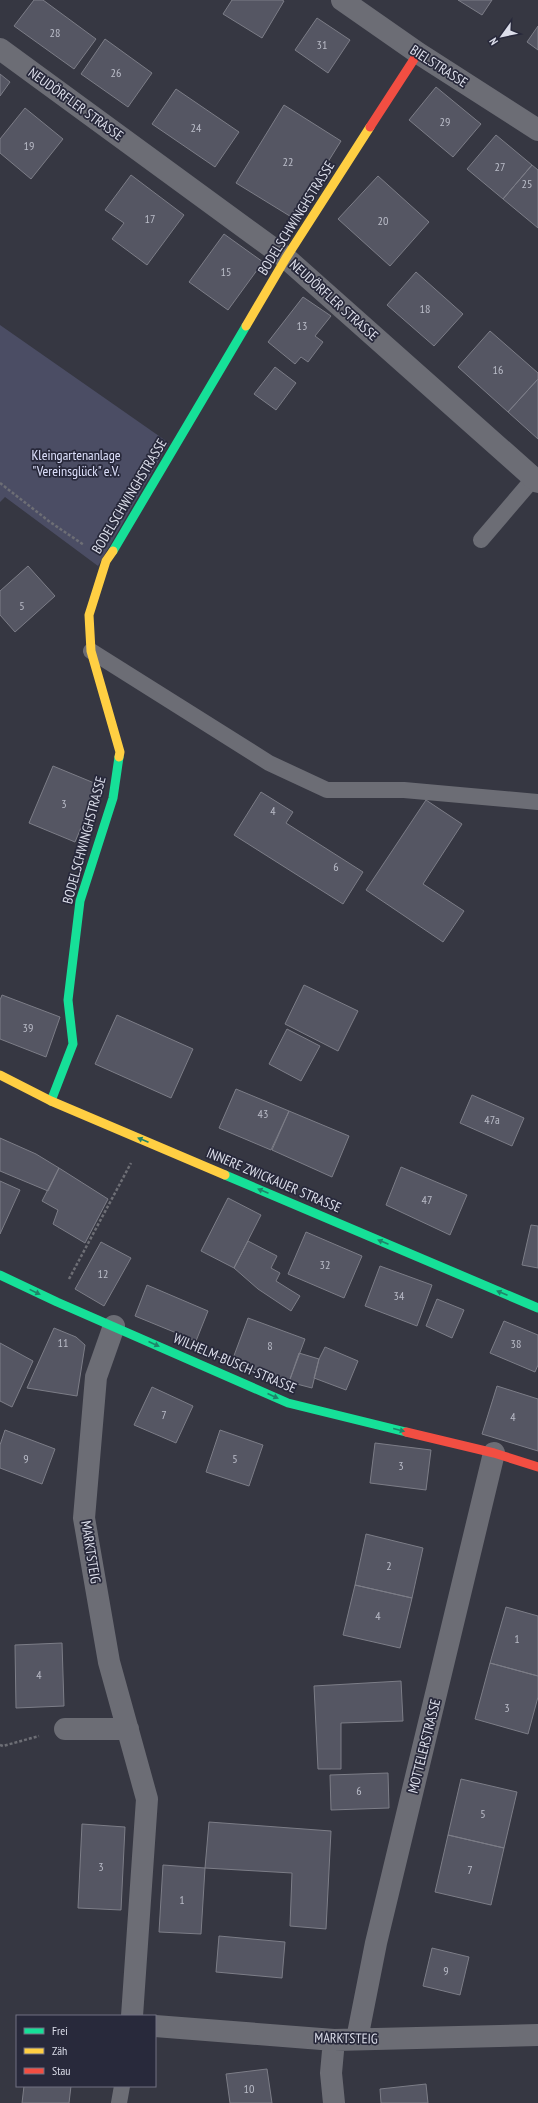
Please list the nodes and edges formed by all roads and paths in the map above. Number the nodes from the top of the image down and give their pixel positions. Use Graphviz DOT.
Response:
graph roads {
  1 [pos="348,2"];
  2 [pos="0,49"];
  3 [pos="418,53"];
  4 [pos="538,130"];
  5 [pos="286,258"];
  6 [pos="536,480"];
  7 [pos="0,483"];
  8 [pos="481,540"];
  9 [pos="106,561"];
  10 [pos="91,651"];
  11 [pos="538,802"];
  12 [pos="0,1075"];
  13 [pos="51,1101"];
  14 [pos="143,1140"];
  15 [pos="0,1275"];
  16 [pos="57,1302"];
  17 [pos="538,1308"];
  18 [pos="114,1326"];
  19 [pos="494,1453"];
  20 [pos="538,1467"];
  21 [pos="65,1729"];
  22 [pos="128,1729"];
  23 [pos="0,1745"];
  24 [pos="132,2015"];
  25 [pos="156,2026"];
  26 [pos="538,2035"];
  27 [pos="334,2040"];
  28 [pos="357,2040"];
  29 [pos="122,2087"];
  30 [pos="119,2103"];
  31 [pos="334,2103"];
  1 -- 3 [label="street, BIELSTRASSE"];
  2 -- 5 [label="street, NEUDÖRFLER STRASSE"];
  3 -- 4 [label="street, BIELSTRASSE"];
  3 -- 5 [label="main road, BODELSCHWINGHSTRASSE"];
  5 -- 6 [label="street, NEUDÖRFLER STRASSE"];
  5 -- 9 [label="main road, BODELSCHWINGHSTRASSE"];
  6 -- 8 [label="lane"];
  7 -- 9 [label="path"];
  9 -- 10 [label="main road, BODELSCHWINGHSTRASSE"];
  10 -- 11 [label="lane"];
  10 -- 13 [label="main road, BODELSCHWINGHSTRASSE"];
  12 -- 13 [label="main road, INNERE ZWICKAUER STRASSE"];
  14 -- 13 [label="main road, INNERE ZWICKAUER STRASSE, one-way"];
  14 -- 16 [label="path"];
  17 -- 14 [label="main road, INNERE ZWICKAUER STRASSE, one-way"];
  15 -- 16 [label="main road, WILHELM-BUSCH-STRASSE, one-way"];
  16 -- 18 [label="main road, WILHELM-BUSCH-STRASSE"];
  18 -- 19 [label="main road, WILHELM-BUSCH-STRASSE, one-way"];
  18 -- 22 [label="street, MARKTSTEIG"];
  19 -- 20 [label="main road, WILHELM-BUSCH-STRASSE"];
  19 -- 28 [label="street, MOTTELERSTRASSE"];
  21 -- 22 [label="street"];
  21 -- 23 [label="path"];
  22 -- 24 [label="street, MARKTSTEIG"];
  25 -- 27 [label="street, MARKTSTEIG"];
  26 -- 28 [label="street, MARKTSTEIG"];
  27 -- 28 [label="street, MARKTSTEIG"];
  27 -- 31 [label="street"];
  29 -- 30 [label="lane"];
}
